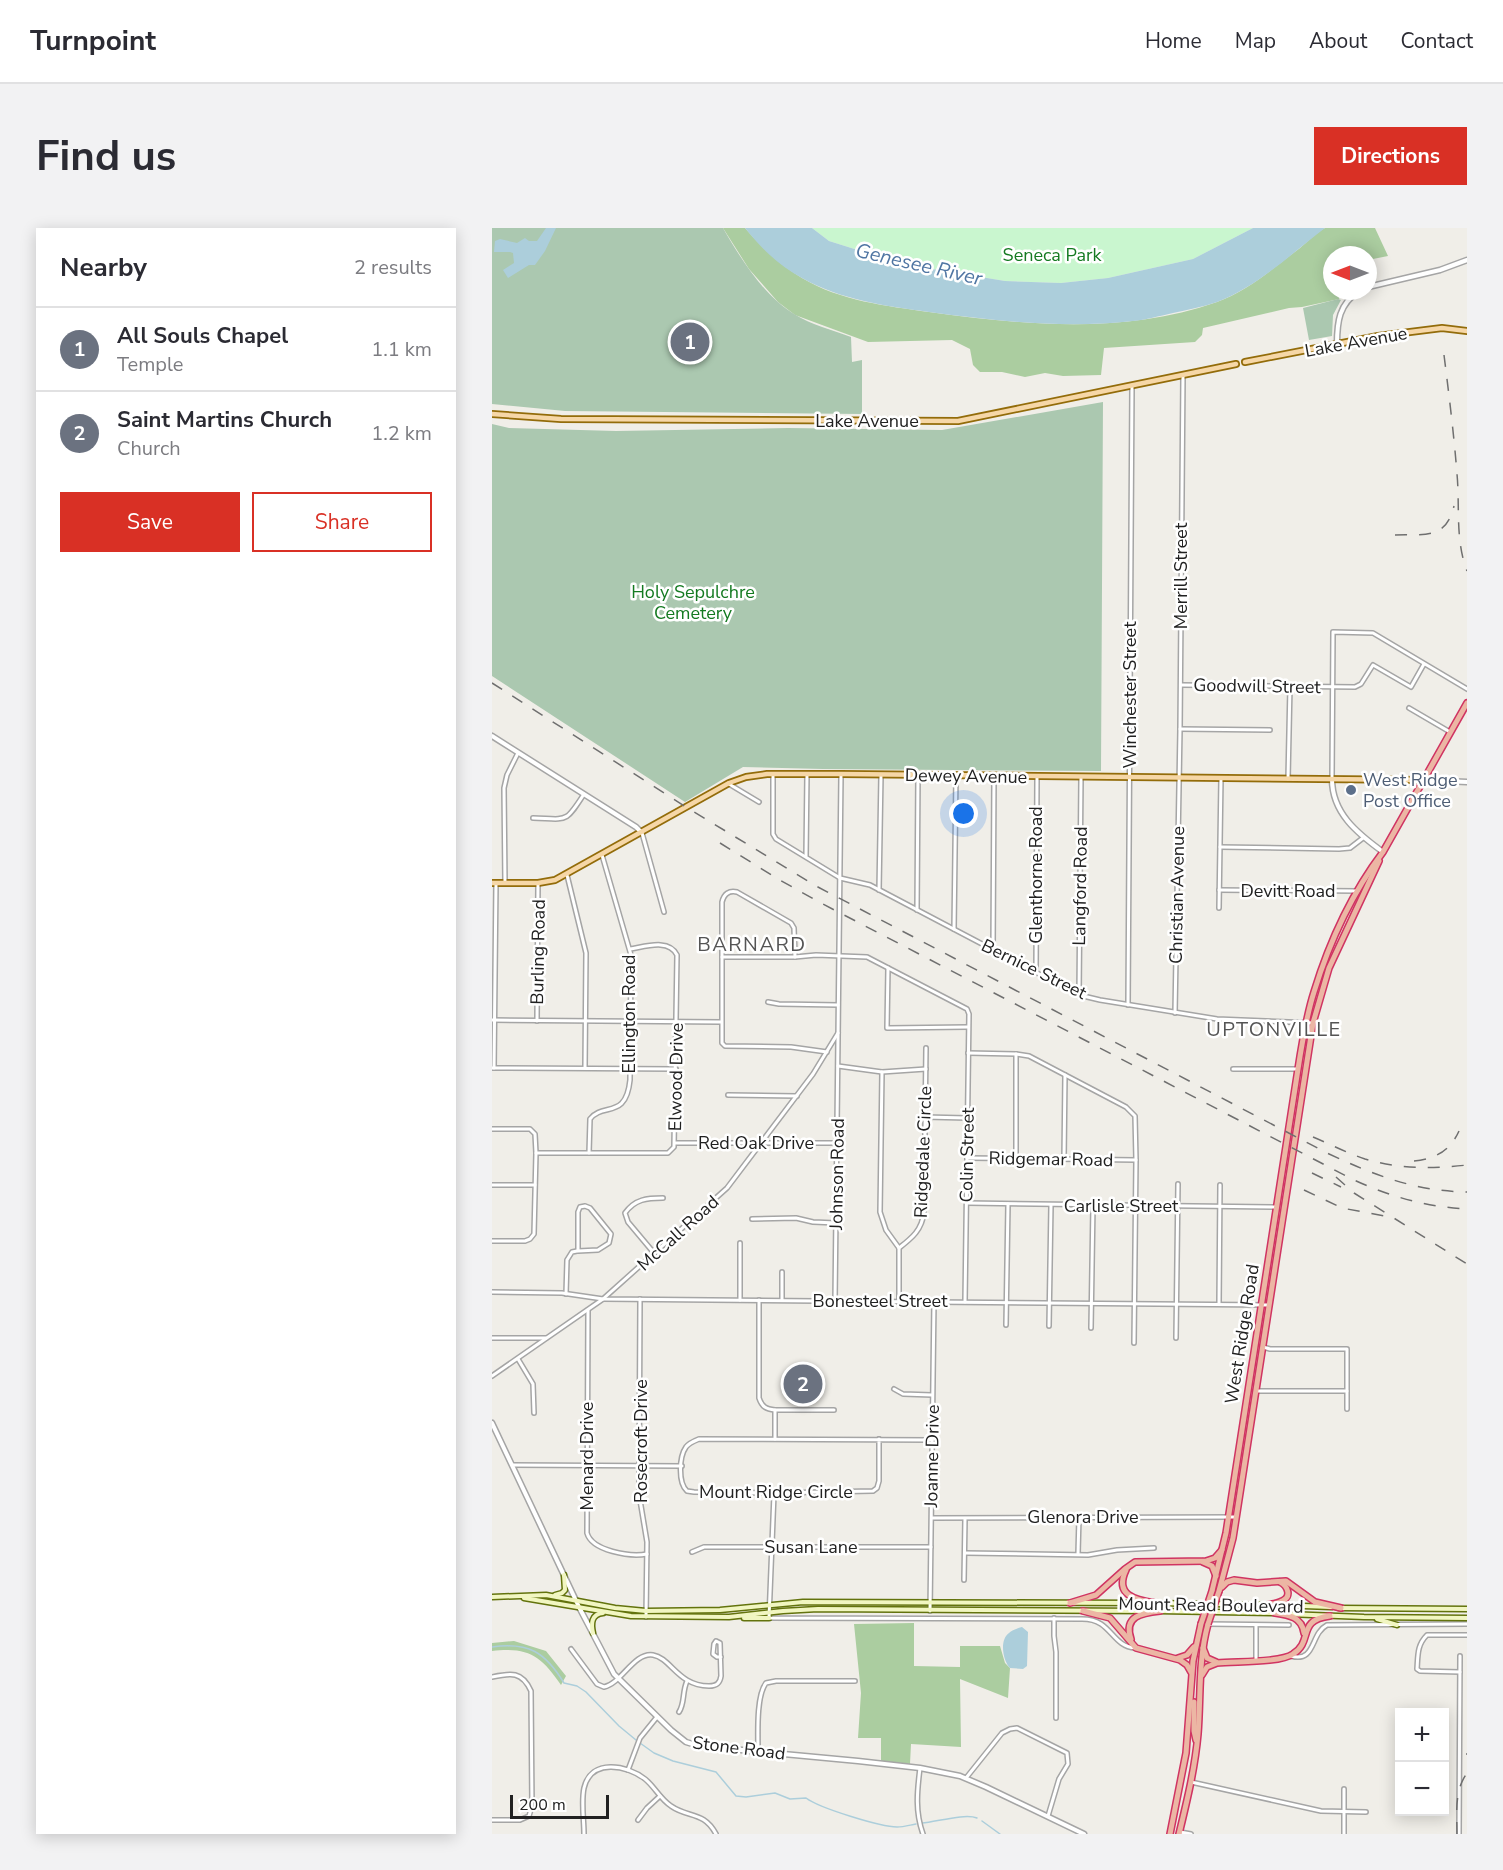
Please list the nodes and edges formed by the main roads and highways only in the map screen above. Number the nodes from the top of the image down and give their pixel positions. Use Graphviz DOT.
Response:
graph roads {
  1 [pos="1467,331"];
  2 [pos="1245,362"];
  3 [pos="1236,364"];
  4 [pos="492,414"];
  5 [pos="1467,704"];
  6 [pos="1422,780"];
  7 [pos="1383,852"];
  8 [pos="494,883"];
  9 [pos="1310,1022"];
  10 [pos="1224,1546"];
  11 [pos="1229,1559"];
  12 [pos="1202,1562"];
  13 [pos="1131,1564"];
  14 [pos="564,1575"];
  15 [pos="1216,1579"];
  16 [pos="1239,1580"];
  17 [pos="1275,1582"];
  18 [pos="1220,1591"];
  19 [pos="550,1595"];
  20 [pos="492,1597"];
  21 [pos="517,1597"];
  22 [pos="1070,1603"];
  23 [pos="1155,1603"];
  24 [pos="1266,1605"];
  25 [pos="1341,1608"];
  26 [pos="1467,1609"];
  27 [pos="1083,1611"];
  28 [pos="1160,1611"];
  29 [pos="606,1612"];
  30 [pos="1275,1613"];
  31 [pos="1330,1616"];
  32 [pos="1364,1617"];
  33 [pos="1467,1618"];
  34 [pos="1397,1625"];
  35 [pos="593,1633"];
  36 [pos="1197,1637"];
  37 [pos="1304,1640"];
  38 [pos="1204,1642"];
  39 [pos="1137,1648"];
  40 [pos="1172,1657"];
  41 [pos="1221,1662"];
  42 [pos="1192,1679"];
  43 [pos="1200,1683"];
  44 [pos="1192,1688"];
  45 [pos="1197,1741"];
  46 [pos="1179,1833"];
  47 [pos="1170,1834"];
  1 -- 2 [label="main road, Lake Avenue"];
  3 -- 4 [label="main road, Lake Avenue"];
  5 -- 6 [label="highway, West Ridge Road"];
  6 -- 7 [label="highway, West Ridge Road"];
  6 -- 8 [label="main road, Dewey Avenue"];
  7 -- 9 [label="highway, West Ridge Road"];
  7 -- 9 [label="highway, West Ridge Road"];
  9 -- 10 [label="highway, West Ridge Road"];
  9 -- 11 [label="highway, West Ridge Road"];
  10 -- 12 [label="highway"];
  10 -- 15 [label="highway, West Ridge Road"];
  11 -- 16 [label="highway"];
  11 -- 18 [label="highway, West Ridge Road"];
  12 -- 13 [label="highway"];
  12 -- 15 [label="highway"];
  13 -- 22 [label="highway"];
  13 -- 23 [label="highway"];
  14 -- 19 [label="main road"];
  15 -- 36 [label="highway, West Ridge Road, bridge"];
  16 -- 17 [label="highway"];
  16 -- 18 [label="highway"];
  17 -- 24 [label="highway"];
  17 -- 25 [label="highway"];
  18 -- 38 [label="highway, West Ridge Road, bridge"];
  19 -- 21 [label="main road, Mount Read Boulevard"];
  19 -- 22 [label="main road, Mount Read Boulevard"];
  20 -- 21 [label="main road, Mount Read Boulevard"];
  21 -- 29 [label="main road, Mount Read Boulevard"];
  22 -- 23 [label="main road, Mount Read Boulevard"];
  23 -- 24 [label="main road, Mount Read Boulevard"];
  24 -- 25 [label="main road, Mount Read Boulevard"];
  25 -- 26 [label="main road, Mount Read Boulevard"];
  27 -- 28 [label="main road, Mount Read Boulevard"];
  27 -- 29 [label="main road, Mount Read Boulevard"];
  27 -- 39 [label="highway"];
  28 -- 30 [label="main road, Mount Read Boulevard"];
  28 -- 39 [label="highway"];
  29 -- 35 [label="main road"];
  30 -- 31 [label="main road, Mount Read Boulevard"];
  30 -- 37 [label="highway"];
  31 -- 32 [label="main road, Mount Read Boulevard"];
  31 -- 37 [label="highway"];
  32 -- 33 [label="main road, Mount Read Boulevard"];
  32 -- 34 [label="main road"];
  36 -- 40 [label="highway"];
  36 -- 42 [label="highway, West Ridge Road"];
  37 -- 41 [label="highway"];
  38 -- 41 [label="highway"];
  38 -- 43 [label="highway, West Ridge Road"];
  39 -- 40 [label="highway"];
  40 -- 42 [label="highway"];
  41 -- 43 [label="highway"];
  42 -- 44 [label="highway, West Ridge Road"];
  43 -- 45 [label="highway, West Ridge Road"];
  44 -- 45 [label="highway"];
  44 -- 47 [label="highway, West Ridge Road"];
  45 -- 46 [label="highway, West Ridge Road"];
}
